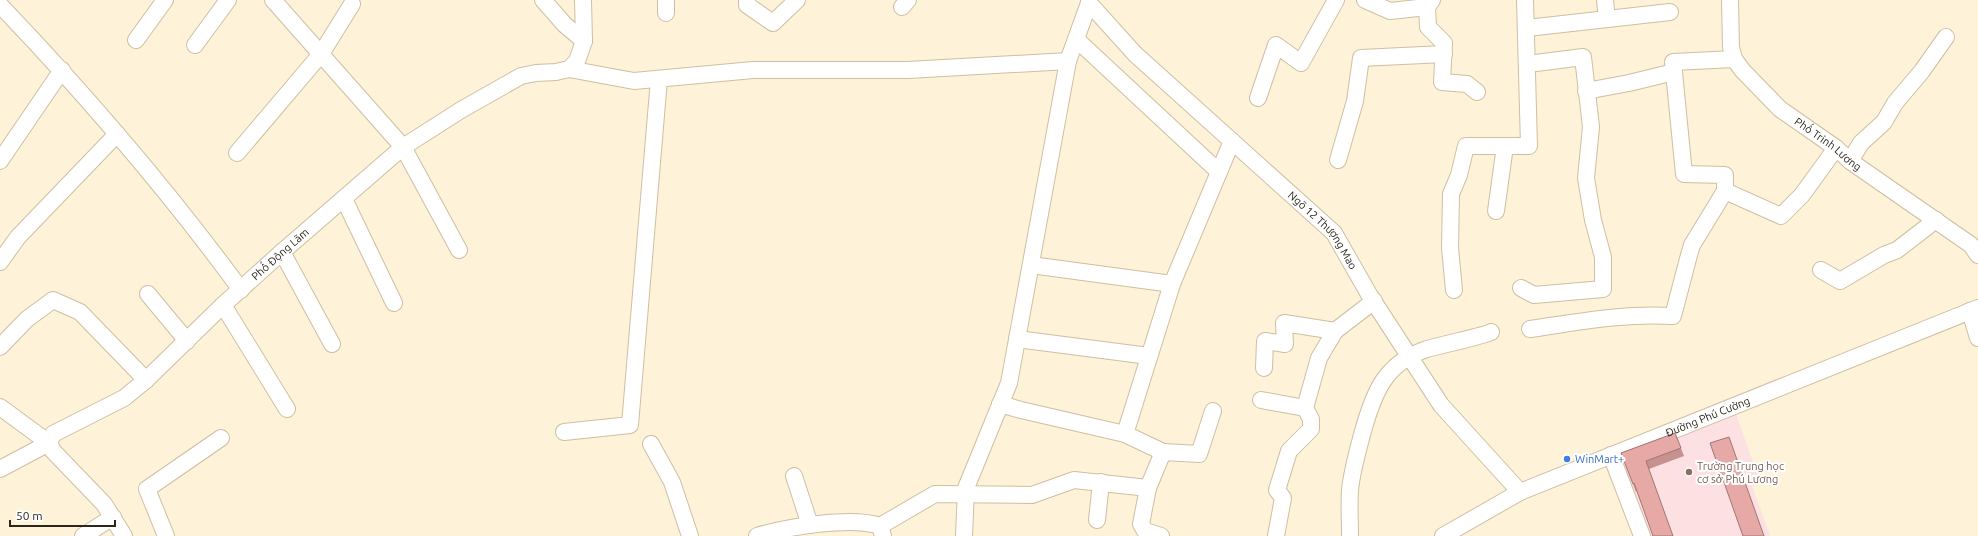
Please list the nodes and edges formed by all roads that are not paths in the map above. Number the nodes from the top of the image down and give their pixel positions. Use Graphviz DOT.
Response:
graph roads {
  1 [pos="165,0"];
  2 [pos="228,0"];
  3 [pos="273,0"];
  4 [pos="543,0"];
  5 [pos="583,0"];
  6 [pos="747,0"];
  7 [pos="797,0"];
  8 [pos="1336,0"];
  9 [pos="1365,0"];
  10 [pos="1525,0"];
  11 [pos="1605,0"];
  12 [pos="1730,0"];
  13 [pos="1089,2"];
  14 [pos="1429,3"];
  15 [pos="352,4"];
  16 [pos="0,5"];
  17 [pos="1670,12"];
  18 [pos="1607,19"];
  19 [pos="1527,28"];
  20 [pos="1946,37"];
  21 [pos="1076,38"];
  22 [pos="136,40"];
  23 [pos="584,41"];
  24 [pos="195,45"];
  25 [pos="321,54"];
  26 [pos="1444,54"];
  27 [pos="1734,59"];
  28 [pos="1068,61"];
  29 [pos="1528,64"];
  30 [pos="569,69"];
  31 [pos="62,70"];
  32 [pos="1674,72"];
  33 [pos="659,79"];
  34 [pos="1586,91"];
  35 [pos="1477,92"];
  36 [pos="1258,98"];
  37 [pos="117,134"];
  38 [pos="1232,141"];
  39 [pos="1505,146"];
  40 [pos="403,147"];
  41 [pos="1836,148"];
  42 [pos="236,153"];
  43 [pos="1338,160"];
  44 [pos="0,161"];
  45 [pos="1850,161"];
  46 [pos="1219,172"];
  47 [pos="1725,192"];
  48 [pos="344,199"];
  49 [pos="1496,211"];
  50 [pos="1936,220"];
  51 [pos="1976,247"];
  52 [pos="459,250"];
  53 [pos="282,252"];
  54 [pos="0,262"];
  55 [pos="1031,265"];
  56 [pos="1821,270"];
  57 [pos="1172,284"];
  58 [pos="1522,288"];
  59 [pos="241,290"];
  60 [pos="1454,290"];
  61 [pos="148,294"];
  62 [pos="1374,301"];
  63 [pos="394,304"];
  64 [pos="223,305"];
  65 [pos="1974,309"];
  66 [pos="1530,329"];
  67 [pos="1335,331"];
  68 [pos="1491,332"];
  69 [pos="1978,338"];
  70 [pos="1017,339"];
  71 [pos="186,341"];
  72 [pos="332,344"];
  73 [pos="0,348"];
  74 [pos="1149,356"];
  75 [pos="1408,356"];
  76 [pos="1264,368"];
  77 [pos="146,380"];
  78 [pos="1261,400"];
  79 [pos="1000,404"];
  80 [pos="0,407"];
  81 [pos="1305,408"];
  82 [pos="287,409"];
  83 [pos="1213,411"];
  84 [pos="564,432"];
  85 [pos="1125,434"];
  86 [pos="221,438"];
  87 [pos="49,443"];
  88 [pos="651,444"];
  89 [pos="1163,452"];
  90 [pos="1611,455"];
  91 [pos="0,469"];
  92 [pos="794,476"];
  93 [pos="1101,482"];
  94 [pos="1148,488"];
  95 [pos="1520,492"];
  96 [pos="966,493"];
  97 [pos="113,517"];
  98 [pos="1097,520"];
  99 [pos="810,525"];
  100 [pos="845,529"];
  101 [pos="881,531"];
  102 [pos="83,536"];
  103 [pos="124,536"];
  104 [pos="166,536"];
  105 [pos="690,536"];
  106 [pos="757,536"];
  107 [pos="964,536"];
  108 [pos="1161,536"];
  109 [pos="1276,536"];
  110 [pos="1350,536"];
  111 [pos="1443,536"];
  112 [pos="1642,536"];
  1 -- 22 [label="street"];
  2 -- 24 [label="street"];
  3 -- 25 [label="street"];
  4 -- 23 [label="street"];
  5 -- 23 [label="street"];
  6 -- 7 [label="street"];
  8 -- 36 [label="street"];
  9 -- 14 [label="street"];
  10 -- 19 [label="street"];
  11 -- 18 [label="street"];
  12 -- 27 [label="street, Phố Trinh Lương"];
  13 -- 21 [label="street"];
  13 -- 38 [label="street, Ngõ 12 Thượng Mao"];
  14 -- 26 [label="street"];
  15 -- 25 [label="street"];
  16 -- 31 [label="street"];
  17 -- 18 [label="street"];
  18 -- 19 [label="street"];
  19 -- 29 [label="street"];
  20 -- 45 [label="street"];
  21 -- 28 [label="street"];
  21 -- 46 [label="street"];
  23 -- 30 [label="street"];
  25 -- 40 [label="street"];
  25 -- 42 [label="street"];
  26 -- 35 [label="street"];
  26 -- 43 [label="street"];
  27 -- 32 [label="street"];
  27 -- 41 [label="street, Phố Trinh Lương"];
  28 -- 33 [label="street"];
  28 -- 55 [label="street"];
  29 -- 34 [label="street"];
  29 -- 39 [label="street"];
  30 -- 33 [label="street"];
  30 -- 40 [label="street, Phố Động Lãm"];
  31 -- 37 [label="street"];
  31 -- 44 [label="street"];
  32 -- 34 [label="street"];
  32 -- 47 [label="street"];
  33 -- 84 [label="street"];
  34 -- 58 [label="street"];
  37 -- 54 [label="street"];
  37 -- 59 [label="street"];
  38 -- 46 [label="street"];
  38 -- 62 [label="street, Ngõ 12 Thượng Mao"];
  39 -- 49 [label="street"];
  39 -- 60 [label="street"];
  40 -- 48 [label="street, Phố Động Lãm"];
  40 -- 52 [label="street"];
  41 -- 45 [label="street, Phố Trinh Lương"];
  41 -- 47 [label="street"];
  45 -- 50 [label="street, Phố Trinh Lương"];
  46 -- 57 [label="street"];
  47 -- 66 [label="street"];
  48 -- 53 [label="street, Phố Động Lãm"];
  48 -- 63 [label="street"];
  50 -- 51 [label="street, Phố Trinh Lương"];
  50 -- 56 [label="street"];
  53 -- 59 [label="street, Phố Động Lãm"];
  53 -- 72 [label="street"];
  55 -- 57 [label="street"];
  55 -- 70 [label="street"];
  57 -- 74 [label="street"];
  59 -- 64 [label="street, Phố Động Lãm"];
  61 -- 71 [label="street"];
  62 -- 67 [label="street"];
  62 -- 75 [label="street, Ngõ 12 Thượng Mao"];
  64 -- 71 [label="street, Phố Động Lãm"];
  64 -- 82 [label="street"];
  65 -- 69 [label="street"];
  65 -- 90 [label="street, Đường Phú Cường"];
  67 -- 76 [label="street"];
  67 -- 81 [label="street"];
  68 -- 75 [label="street"];
  70 -- 74 [label="street"];
  70 -- 79 [label="street"];
  71 -- 77 [label="street, Phố Động Lãm"];
  73 -- 77 [label="street"];
  74 -- 85 [label="street"];
  75 -- 95 [label="street, Ngõ 12 Thượng Mao"];
  75 -- 110 [label="street"];
  77 -- 87 [label="street, Phố Động Lãm"];
  78 -- 81 [label="street"];
  79 -- 85 [label="street"];
  79 -- 96 [label="street"];
  80 -- 87 [label="street"];
  81 -- 109 [label="street"];
  83 -- 89 [label="street"];
  85 -- 89 [label="street"];
  86 -- 104 [label="street"];
  87 -- 91 [label="street, Phố Động Lãm"];
  87 -- 97 [label="street"];
  88 -- 105 [label="street"];
  89 -- 94 [label="street"];
  90 -- 95 [label="street, Đường Phú Cường"];
  90 -- 112 [label="street"];
  92 -- 99 [label="street"];
  93 -- 94 [label="street"];
  93 -- 96 [label="street"];
  93 -- 98 [label="street"];
  94 -- 108 [label="street"];
  95 -- 111 [label="street, Đường Phú Cường"];
  96 -- 101 [label="street"];
  96 -- 107 [label="street"];
  97 -- 102 [label="street"];
  97 -- 103 [label="street"];
  99 -- 100 [label="street"];
  99 -- 106 [label="street"];
  100 -- 101 [label="street"];
}
